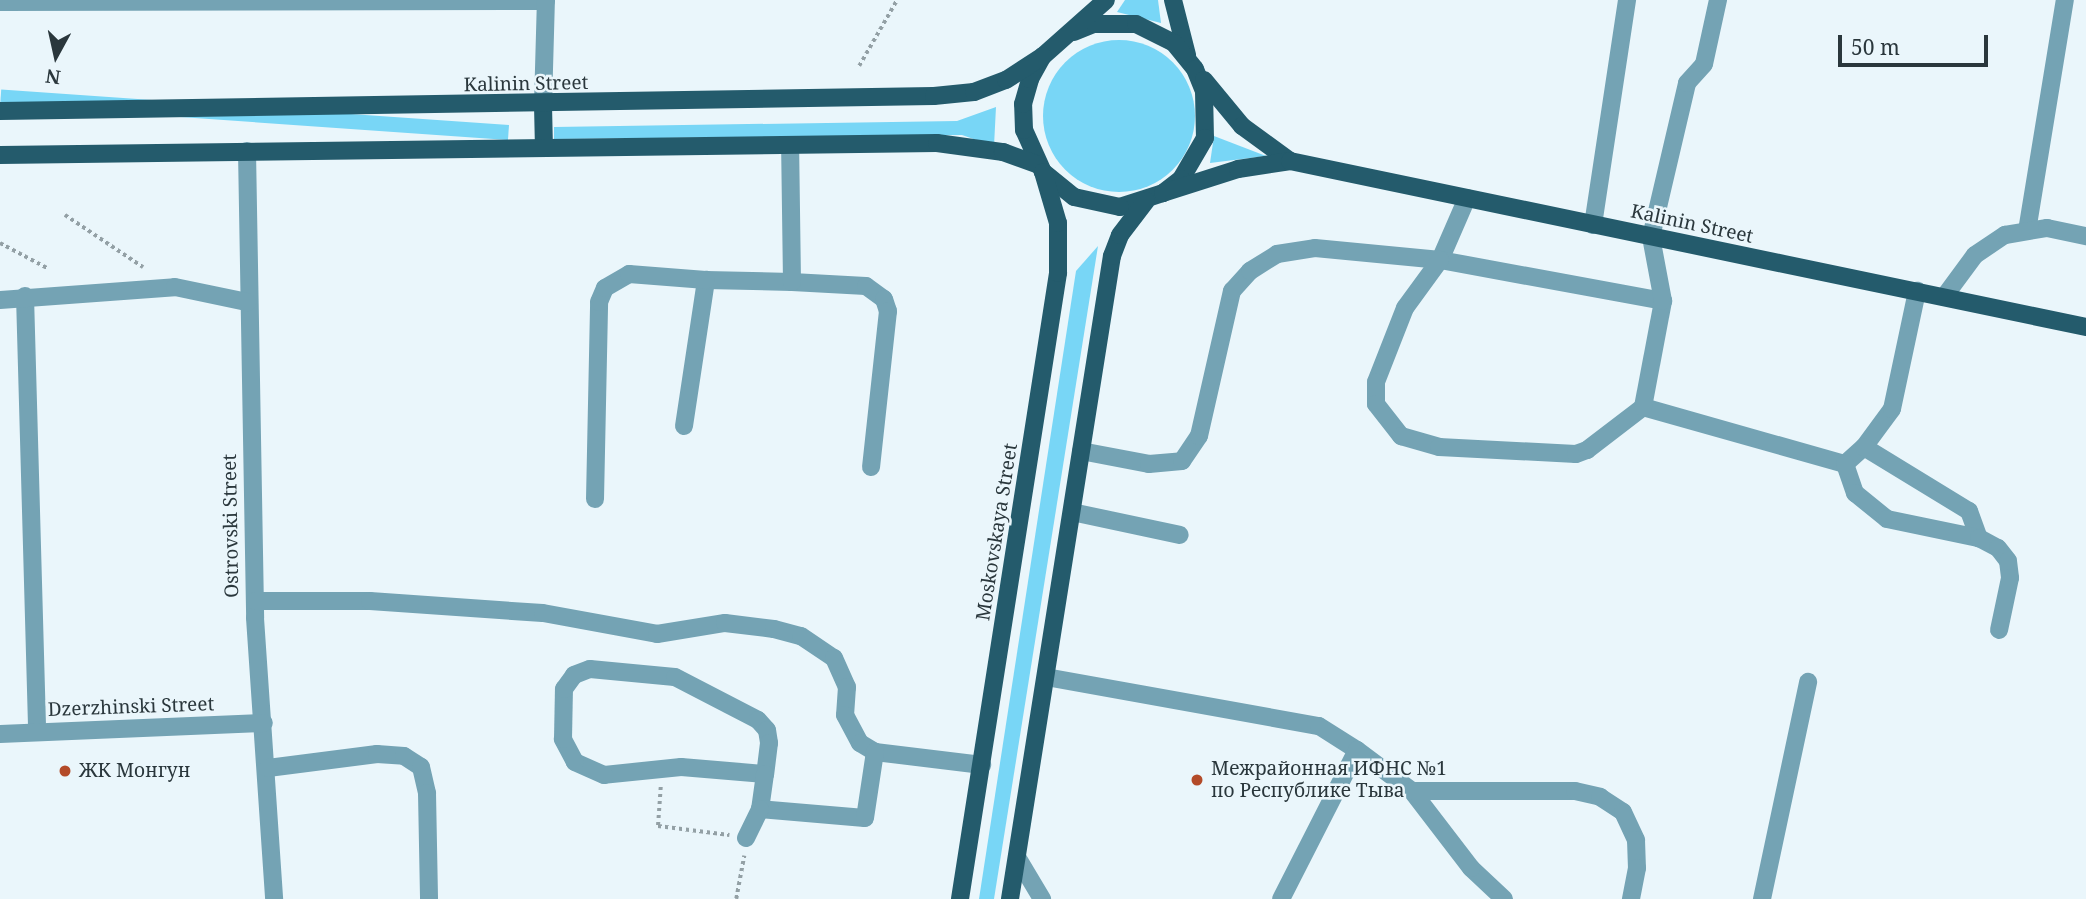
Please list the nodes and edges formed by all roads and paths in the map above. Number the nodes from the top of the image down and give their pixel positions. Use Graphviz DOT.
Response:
graph roads {
  1 [pos="546,0"];
  2 [pos="897,0"];
  3 [pos="1106,0"];
  4 [pos="1173,0"];
  5 [pos="1627,0"];
  6 [pos="1718,0"];
  7 [pos="2065,0"];
  8 [pos="240,1"];
  9 [pos="0,2"];
  10 [pos="1074,32"];
  11 [pos="1043,56"];
  12 [pos="1192,63"];
  13 [pos="859,66"];
  14 [pos="543,104"];
  15 [pos="0,111"];
  16 [pos="790,145"];
  17 [pos="544,148"];
  18 [pos="247,151"];
  19 [pos="0,155"];
  20 [pos="1290,161"];
  21 [pos="1040,168"];
  22 [pos="1163,193"];
  23 [pos="1466,198"];
  24 [pos="1146,201"];
  25 [pos="65,215"];
  26 [pos="1593,225"];
  27 [pos="2027,231"];
  28 [pos="2086,236"];
  29 [pos="1651,237"];
  30 [pos="0,243"];
  31 [pos="1440,260"];
  32 [pos="144,267"];
  33 [pos="49,269"];
  34 [pos="706,280"];
  35 [pos="792,282"];
  36 [pos="1917,291"];
  37 [pos="25,296"];
  38 [pos="1944,297"];
  39 [pos="0,300"];
  40 [pos="1663,301"];
  41 [pos="247,302"];
  42 [pos="2086,327"];
  43 [pos="1643,407"];
  44 [pos="684,426"];
  45 [pos="1864,447"];
  46 [pos="1082,451"];
  47 [pos="1845,464"];
  48 [pos="871,467"];
  49 [pos="596,499"];
  50 [pos="1072,512"];
  51 [pos="1180,535"];
  52 [pos="1979,538"];
  53 [pos="254,601"];
  54 [pos="1999,630"];
  55 [pos="1046,677"];
  56 [pos="1808,682"];
  57 [pos="264,723"];
  58 [pos="37,732"];
  59 [pos="0,734"];
  60 [pos="1357,750"];
  61 [pos="875,752"];
  62 [pos="982,765"];
  63 [pos="268,768"];
  64 [pos="663,769"];
  65 [pos="765,774"];
  66 [pos="1412,791"];
  67 [pos="760,809"];
  68 [pos="746,838"];
  69 [pos="1017,857"];
  70 [pos="274,899"];
  71 [pos="429,899"];
  72 [pos="736,899"];
  73 [pos="960,899"];
  74 [pos="1010,899"];
  75 [pos="1042,899"];
  76 [pos="1281,899"];
  77 [pos="1505,899"];
  78 [pos="1631,899"];
  79 [pos="1762,899"];
  1 -- 8 [label="street"];
  1 -- 14 [label="street"];
  2 -- 13 [label="path"];
  3 -- 10 [label="main road"];
  4 -- 12 [label="main road"];
  5 -- 26 [label="street"];
  6 -- 29 [label="street"];
  7 -- 27 [label="street"];
  8 -- 9 [label="street"];
  10 -- 11 [label="main road"];
  10 -- 12 [label="main road"];
  11 -- 14 [label="main road, Kalinin Street"];
  11 -- 21 [label="main road"];
  12 -- 20 [label="main road, Kalinin Street"];
  12 -- 22 [label="main road"];
  14 -- 15 [label="main road, Kalinin Street"];
  14 -- 17 [label="main road"];
  16 -- 17 [label="main road"];
  16 -- 21 [label="main road"];
  16 -- 35 [label="street"];
  17 -- 18 [label="main road"];
  18 -- 19 [label="main road"];
  18 -- 41 [label="street, Ostrovski Street"];
  20 -- 22 [label="main road, Kalinin Street"];
  20 -- 23 [label="main road, Kalinin Street"];
  21 -- 24 [label="main road"];
  21 -- 62 [label="main road, Moskovskaya Street"];
  22 -- 24 [label="main road"];
  23 -- 26 [label="main road, Kalinin Street"];
  23 -- 31 [label="street"];
  24 -- 46 [label="main road"];
  25 -- 32 [label="path"];
  26 -- 29 [label="main road, Kalinin Street"];
  27 -- 28 [label="street"];
  27 -- 38 [label="street"];
  29 -- 36 [label="main road, Kalinin Street"];
  29 -- 40 [label="street"];
  30 -- 33 [label="path"];
  31 -- 40 [label="street"];
  31 -- 43 [label="street"];
  31 -- 46 [label="street"];
  34 -- 35 [label="street"];
  34 -- 44 [label="street"];
  34 -- 49 [label="street"];
  35 -- 48 [label="street"];
  36 -- 38 [label="main road, Kalinin Street"];
  36 -- 45 [label="street"];
  37 -- 39 [label="street"];
  37 -- 41 [label="street"];
  37 -- 58 [label="street"];
  38 -- 42 [label="main road, Kalinin Street"];
  40 -- 43 [label="street"];
  41 -- 53 [label="street, Ostrovski Street"];
  43 -- 47 [label="street"];
  45 -- 47 [label="street"];
  45 -- 52 [label="street"];
  46 -- 50 [label="main road"];
  47 -- 52 [label="street"];
  50 -- 51 [label="street"];
  50 -- 55 [label="main road"];
  52 -- 54 [label="street"];
  53 -- 57 [label="street, Ostrovski Street"];
  53 -- 61 [label="street"];
  55 -- 60 [label="street"];
  55 -- 69 [label="main road"];
  56 -- 79 [label="street"];
  57 -- 58 [label="street, Dzerzhinski Street"];
  57 -- 63 [label="street, Ostrovski Street"];
  58 -- 59 [label="street, Dzerzhinski Street"];
  60 -- 66 [label="street"];
  60 -- 76 [label="street"];
  61 -- 62 [label="street"];
  61 -- 67 [label="street"];
  62 -- 73 [label="main road, Moskovskaya Street"];
  63 -- 70 [label="street, Ostrovski Street"];
  63 -- 71 [label="street"];
  64 -- 65 [label="street"];
  64 -- 65 [label="street"];
  64 -- 68 [label="path"];
  65 -- 67 [label="street"];
  66 -- 77 [label="street"];
  66 -- 78 [label="street"];
  67 -- 68 [label="street"];
  68 -- 72 [label="path"];
  69 -- 74 [label="main road"];
  69 -- 75 [label="street"];
}
